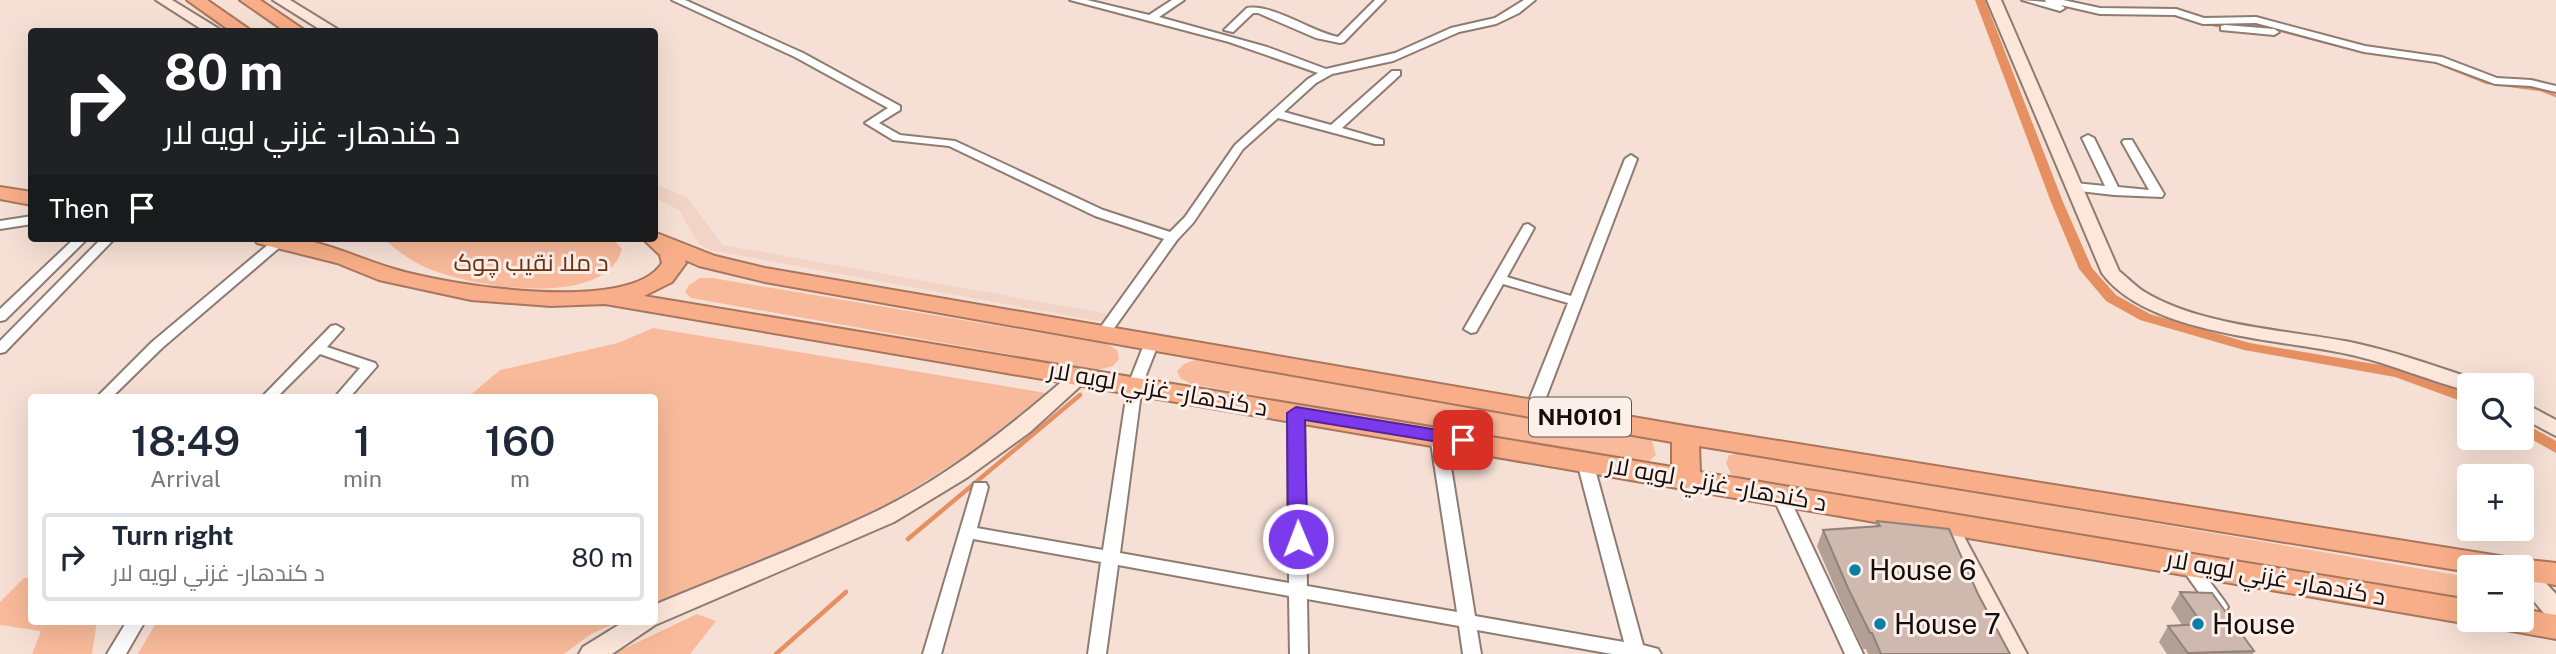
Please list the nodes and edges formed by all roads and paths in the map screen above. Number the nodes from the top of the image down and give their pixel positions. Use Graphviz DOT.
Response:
graph roads {
  1 [pos="163,0"];
  2 [pos="195,0"];
  3 [pos="248,0"];
  4 [pos="280,0"];
  5 [pos="677,0"];
  6 [pos="1075,0"];
  7 [pos="1179,0"];
  8 [pos="1380,0"];
  9 [pos="1530,0"];
  10 [pos="1994,0"];
  11 [pos="2027,0"];
  12 [pos="2050,0"];
  13 [pos="1150,19"];
  14 [pos="210,28"];
  15 [pos="239,28"];
  16 [pos="293,28"];
  17 [pos="328,28"];
  18 [pos="1229,30"];
  19 [pos="2437,63"];
  20 [pos="1324,72"];
  21 [pos="1396,73"];
  22 [pos="2495,88"];
  23 [pos="2556,89"];
  24 [pos="1277,114"];
  25 [pos="1333,130"];
  26 [pos="2088,138"];
  27 [pos="1379,142"];
  28 [pos="2128,142"];
  29 [pos="1631,159"];
  30 [pos="0,183"];
  31 [pos="28,187"];
  32 [pos="2075,187"];
  33 [pos="2114,191"];
  34 [pos="0,193"];
  35 [pos="28,198"];
  36 [pos="28,221"];
  37 [pos="0,225"];
  38 [pos="1528,228"];
  39 [pos="1172,237"];
  40 [pos="658,240"];
  41 [pos="658,241"];
  42 [pos="78,242"];
  43 [pos="104,242"];
  44 [pos="270,242"];
  45 [pos="295,242"];
  46 [pos="339,248"];
  47 [pos="1501,279"];
  48 [pos="606,297"];
  49 [pos="1575,302"];
  50 [pos="0,317"];
  51 [pos="336,329"];
  52 [pos="1471,329"];
  53 [pos="1102,335"];
  54 [pos="1152,342"];
  55 [pos="317,348"];
  56 [pos="0,349"];
  57 [pos="1080,376"];
  58 [pos="2457,380"];
  59 [pos="1135,385"];
  60 [pos="107,394"];
  61 [pos="272,394"];
  62 [pos="345,394"];
  63 [pos="1534,408"];
  64 [pos="1296,413"];
  65 [pos="2534,416"];
  66 [pos="2556,429"];
  67 [pos="1685,435"];
  68 [pos="1438,436"];
  69 [pos="1585,462"];
  70 [pos="1686,479"];
  71 [pos="980,487"];
  72 [pos="1780,495"];
  73 [pos="1945,522"];
  74 [pos="967,532"];
  75 [pos="1112,557"];
  76 [pos="2457,559"];
  77 [pos="2186,562"];
  78 [pos="2534,572"];
  79 [pos="2556,574"];
  80 [pos="2534,585"];
  81 [pos="1298,589"];
  82 [pos="2457,610"];
  83 [pos="2556,610"];
  84 [pos="658,614"];
  85 [pos="1467,620"];
  86 [pos="2231,623"];
  87 [pos="2534,624"];
  88 [pos="134,625"];
  89 [pos="639,625"];
  90 [pos="2556,627"];
  91 [pos="1641,653"];
  92 [pos="116,654"];
  93 [pos="592,654"];
  94 [pos="932,654"];
  95 [pos="1097,654"];
  96 [pos="1299,654"];
  97 [pos="1472,654"];
  98 [pos="1854,654"];
  99 [pos="2014,654"];
  1 -- 14 [label="main road"];
  2 -- 15 [label="highway"];
  3 -- 16 [label="highway"];
  4 -- 17 [label="main road"];
  5 -- 39 [label="street"];
  6 -- 13 [label="street"];
  7 -- 13 [label="street"];
  8 -- 18 [label="street"];
  9 -- 20 [label="street"];
  10 -- 32 [label="main road"];
  11 -- 19 [label="street"];
  12 -- 19 [label="street"];
  13 -- 20 [label="street"];
  19 -- 22 [label="street"];
  19 -- 23 [label="street"];
  20 -- 24 [label="street"];
  21 -- 25 [label="street"];
  24 -- 25 [label="street"];
  24 -- 39 [label="street"];
  25 -- 27 [label="street"];
  26 -- 33 [label="street"];
  28 -- 33 [label="street"];
  29 -- 49 [label="street"];
  30 -- 31 [label="highway"];
  32 -- 33 [label="street"];
  32 -- 58 [label="main road"];
  34 -- 35 [label="highway"];
  36 -- 37 [label="street"];
  38 -- 47 [label="street"];
  39 -- 53 [label="street"];
  40 -- 53 [label="highway, د کندهار - غزني لويه لار / NH0101"];
  41 -- 48 [label="highway, NH0101"];
  42 -- 50 [label="street"];
  43 -- 56 [label="street"];
  44 -- 60 [label="street"];
  45 -- 46 [label="highway, د کندهار - غزني لويه لار / NH0101"];
  46 -- 48 [label="highway, د کندهار - غزني لويه لار / NH0101"];
  47 -- 49 [label="street"];
  47 -- 52 [label="street"];
  48 -- 57 [label="highway, د کندهار - غزني لويه لار / NH0101"];
  49 -- 63 [label="street"];
  51 -- 55 [label="street"];
  53 -- 54 [label="highway, د کندهار - غزني لويه لار / NH0101"];
  54 -- 59 [label="street"];
  54 -- 63 [label="highway, د کندهار - غزني لويه لار / NH0101"];
  55 -- 61 [label="street"];
  55 -- 62 [label="street"];
  57 -- 59 [label="highway, د کندهار - غزني لويه لار / NH0101"];
  57 -- 84 [label="main road"];
  59 -- 64 [label="highway, د کندهار - غزني لويه لار / NH0101"];
  59 -- 75 [label="street"];
  63 -- 67 [label="highway, د کندهار - غزني لويه لار / NH0101"];
  64 -- 68 [label="highway, د کندهار - غزني لويه لار / NH0101"];
  64 -- 81 [label="street"];
  65 -- 66 [label="main road"];
  67 -- 70 [label="highway"];
  67 -- 76 [label="highway, د کندهار - غزني لويه لار / NH0101"];
  68 -- 69 [label="highway, د کندهار - غزني لويه لار / NH0101"];
  68 -- 85 [label="street"];
  69 -- 70 [label="highway, د کندهار - غزني لويه لار / NH0101"];
  69 -- 91 [label="street"];
  70 -- 72 [label="highway, د کندهار - غزني لويه لار / NH0101"];
  71 -- 74 [label="street"];
  72 -- 73 [label="highway, د کندهار - غزني لويه لار / NH0101"];
  72 -- 98 [label="street"];
  73 -- 77 [label="highway, د کندهار - غزني لويه لار / NH0101"];
  73 -- 99 [label="main road"];
  74 -- 75 [label="street"];
  74 -- 94 [label="street"];
  75 -- 81 [label="street"];
  75 -- 95 [label="street"];
  77 -- 82 [label="highway, د کندهار - غزني لويه لار / NH0101"];
  77 -- 86 [label="street"];
  78 -- 79 [label="highway"];
  80 -- 83 [label="main road"];
  81 -- 85 [label="street"];
  81 -- 96 [label="street"];
  85 -- 91 [label="street"];
  85 -- 97 [label="street"];
  87 -- 90 [label="highway"];
  88 -- 92 [label="street"];
  89 -- 93 [label="main road"];
}
